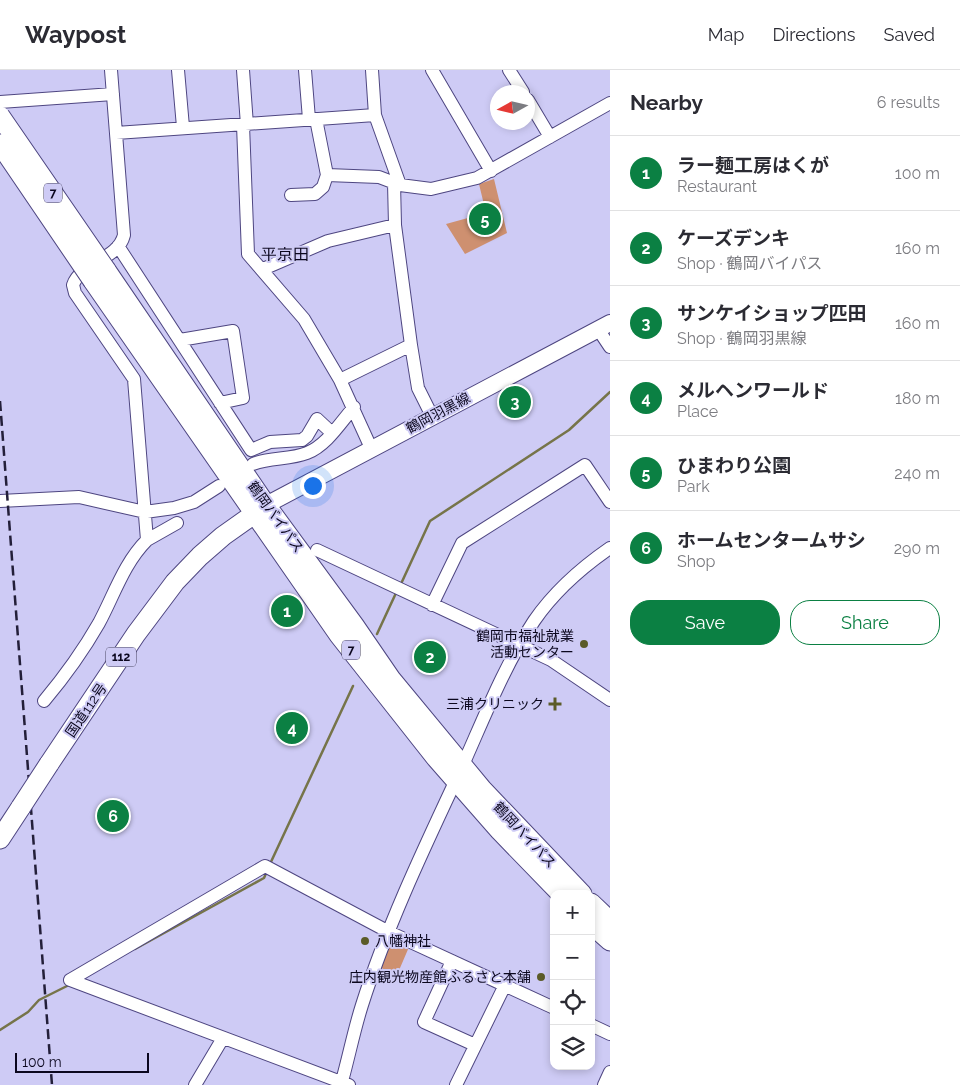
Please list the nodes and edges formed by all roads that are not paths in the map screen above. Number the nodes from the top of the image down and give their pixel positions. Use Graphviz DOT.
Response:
graph roads {
  1 [pos="111,70"];
  2 [pos="178,70"];
  3 [pos="243,70"];
  4 [pos="306,70"];
  5 [pos="372,70"];
  6 [pos="432,70"];
  7 [pos="510,70"];
  8 [pos="519,85"];
  9 [pos="113,94"];
  10 [pos="0,102"];
  11 [pos="610,103"];
  12 [pos="535,112"];
  13 [pos="376,115"];
  14 [pos="0,116"];
  15 [pos="313,119"];
  16 [pos="245,125"];
  17 [pos="183,127"];
  18 [pos="116,133"];
  19 [pos="550,137"];
  20 [pos="0,144"];
  21 [pos="491,171"];
  22 [pos="327,174"];
  23 [pos="397,184"];
  24 [pos="291,195"];
  25 [pos="395,225"];
  26 [pos="118,246"];
  27 [pos="263,269"];
  28 [pos="100,275"];
  29 [pos="604,326"];
  30 [pos="180,340"];
  31 [pos="411,345"];
  32 [pos="610,347"];
  33 [pos="340,380"];
  34 [pos="220,403"];
  35 [pos="354,407"];
  36 [pos="432,416"];
  37 [pos="332,433"];
  38 [pos="371,448"];
  39 [pos="253,464"];
  40 [pos="220,486"];
  41 [pos="0,501"];
  42 [pos="610,502"];
  43 [pos="260,510"];
  44 [pos="145,512"];
  45 [pos="177,523"];
  46 [pos="147,540"];
  47 [pos="610,548"];
  48 [pos="317,550"];
  49 [pos="432,605"];
  50 [pos="519,645"];
  51 [pos="610,700"];
  52 [pos="44,701"];
  53 [pos="459,774"];
  54 [pos="0,840"];
  55 [pos="558,890"];
  56 [pos="578,890"];
  57 [pos="595,907"];
  58 [pos="610,921"];
  59 [pos="595,928"];
  60 [pos="389,932"];
  61 [pos="610,941"];
  62 [pos="452,961"];
  63 [pos="505,985"];
  64 [pos="550,1006"];
  65 [pos="595,1027"];
  66 [pos="610,1034"];
  67 [pos="223,1038"];
  68 [pos="475,1046"];
  69 [pos="610,1072"];
  70 [pos="346,1083"];
  71 [pos="195,1085"];
  72 [pos="456,1085"];
  73 [pos="604,1085"];
  1 -- 9 [label="street"];
  2 -- 17 [label="street"];
  3 -- 16 [label="street"];
  4 -- 15 [label="street"];
  5 -- 13 [label="street"];
  6 -- 21 [label="street"];
  7 -- 8 [label="street"];
  9 -- 10 [label="street"];
  9 -- 18 [label="street"];
  11 -- 19 [label="street"];
  12 -- 19 [label="street"];
  13 -- 15 [label="street"];
  13 -- 23 [label="street"];
  14 -- 28 [label="highway, 鶴岡バイパス / 7, bridge"];
  15 -- 16 [label="street"];
  15 -- 22 [label="street"];
  16 -- 17 [label="street"];
  16 -- 27 [label="street"];
  17 -- 18 [label="street"];
  18 -- 26 [label="street"];
  19 -- 21 [label="street"];
  20 -- 28 [label="highway, 鶴岡バイパス / 7, bridge"];
  21 -- 23 [label="street"];
  22 -- 23 [label="street"];
  22 -- 24 [label="street"];
  23 -- 25 [label="street"];
  25 -- 27 [label="street"];
  25 -- 31 [label="street"];
  26 -- 30 [label="street"];
  26 -- 44 [label="street"];
  27 -- 33 [label="street"];
  28 -- 43 [label="highway, 鶴岡バイパス / 7"];
  29 -- 32 [label="street"];
  29 -- 36 [label="main road, 鶴岡羽黒線"];
  30 -- 34 [label="street"];
  30 -- 34 [label="street"];
  31 -- 33 [label="street"];
  31 -- 36 [label="street"];
  33 -- 35 [label="street"];
  34 -- 37 [label="street"];
  35 -- 37 [label="street"];
  35 -- 38 [label="street"];
  36 -- 38 [label="main road, 鶴岡羽黒線"];
  37 -- 39 [label="street"];
  38 -- 43 [label="main road, 鶴岡羽黒線"];
  40 -- 44 [label="street"];
  41 -- 44 [label="street"];
  42 -- 49 [label="street"];
  43 -- 53 [label="highway, 鶴岡バイパス / 7"];
  43 -- 54 [label="highway, 国道112号 / 112, bridge"];
  44 -- 46 [label="street"];
  45 -- 46 [label="street"];
  46 -- 52 [label="street"];
  47 -- 50 [label="street"];
  48 -- 49 [label="street"];
  49 -- 50 [label="street"];
  50 -- 51 [label="street"];
  50 -- 53 [label="street"];
  53 -- 55 [label="highway, 鶴岡バイパス / 7"];
  53 -- 56 [label="highway, 鶴岡バイパス / 7"];
  53 -- 60 [label="street"];
  57 -- 58 [label="highway"];
  59 -- 61 [label="highway"];
  60 -- 62 [label="street"];
  60 -- 67 [label="street"];
  60 -- 70 [label="street"];
  62 -- 63 [label="street"];
  62 -- 68 [label="street"];
  63 -- 64 [label="street"];
  63 -- 68 [label="street"];
  65 -- 66 [label="street"];
  67 -- 70 [label="street"];
  67 -- 71 [label="street"];
  68 -- 72 [label="street"];
  69 -- 73 [label="street"];
}
